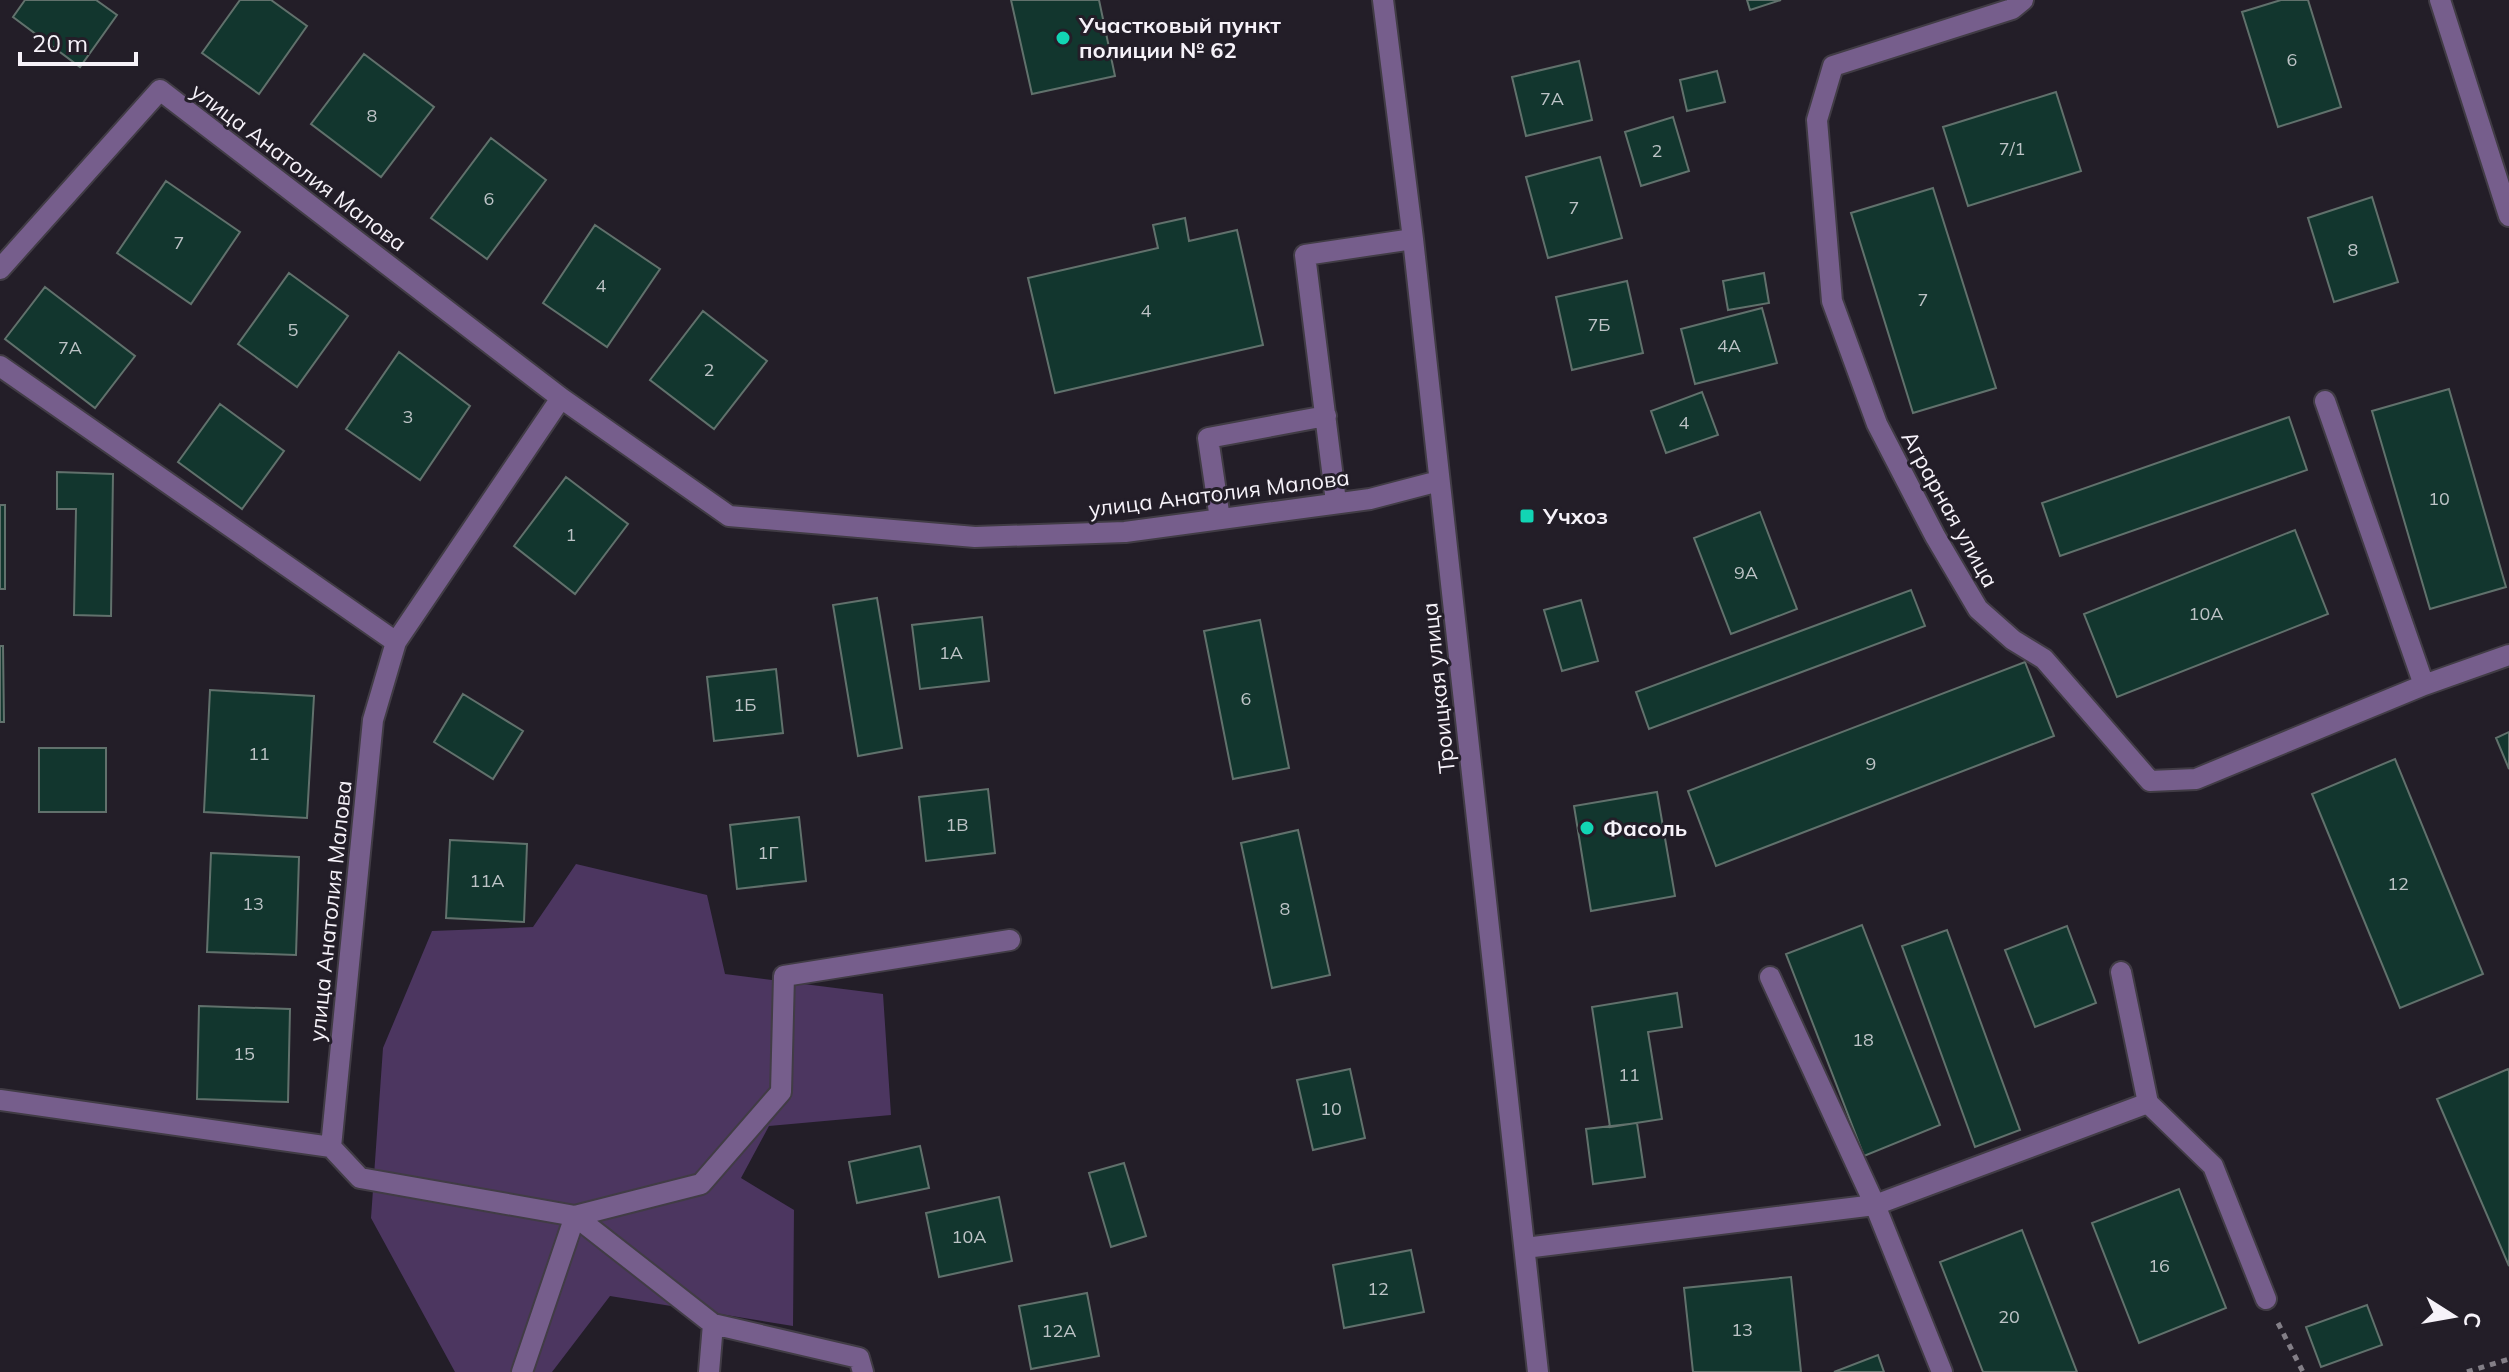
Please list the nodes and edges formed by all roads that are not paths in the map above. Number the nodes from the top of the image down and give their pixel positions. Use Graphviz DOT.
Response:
graph roads {
  1 [pos="1383,0"];
  2 [pos="2023,0"];
  3 [pos="2440,0"];
  4 [pos="2509,216"];
  5 [pos="1413,239"];
  6 [pos="0,269"];
  7 [pos="0,366"];
  8 [pos="561,398"];
  9 [pos="2325,401"];
  10 [pos="1326,416"];
  11 [pos="1439,481"];
  12 [pos="1336,502"];
  13 [pos="1220,519"];
  14 [pos="396,642"];
  15 [pos="2509,655"];
  16 [pos="2424,685"];
  17 [pos="1010,940"];
  18 [pos="2121,972"];
  19 [pos="1770,977"];
  20 [pos="0,1100"];
  21 [pos="2148,1103"];
  22 [pos="331,1147"];
  23 [pos="1875,1205"];
  24 [pos="575,1216"];
  25 [pos="1525,1248"];
  26 [pos="2266,1299"];
  27 [pos="713,1324"];
  28 [pos="522,1372"];
  29 [pos="709,1372"];
  30 [pos="863,1372"];
  31 [pos="1538,1372"];
  32 [pos="1942,1372"];
  1 -- 5 [label="street, Троицкая улица"];
  2 -- 16 [label="street, Аграрная улица"];
  3 -- 4 [label="street"];
  5 -- 10 [label="street"];
  5 -- 11 [label="street, Троицкая улица"];
  6 -- 8 [label="street, улица Анатолия Малова"];
  7 -- 14 [label="street"];
  8 -- 13 [label="street, улица Анатолия Малова"];
  8 -- 14 [label="street, улица Анатолия Малова"];
  9 -- 16 [label="street"];
  10 -- 12 [label="street"];
  10 -- 13 [label="street"];
  11 -- 12 [label="street, улица Анатолия Малова"];
  11 -- 25 [label="street, Троицкая улица"];
  12 -- 13 [label="street, улица Анатолия Малова"];
  14 -- 22 [label="street, улица Анатолия Малова"];
  15 -- 16 [label="street, Аграрная улица"];
  17 -- 24 [label="street"];
  18 -- 21 [label="street"];
  19 -- 23 [label="street"];
  20 -- 22 [label="street"];
  21 -- 23 [label="street"];
  21 -- 26 [label="street"];
  22 -- 24 [label="street"];
  23 -- 25 [label="street"];
  23 -- 32 [label="street"];
  24 -- 27 [label="street"];
  24 -- 28 [label="street"];
  25 -- 31 [label="street, Троицкая улица"];
  27 -- 29 [label="street"];
  27 -- 30 [label="street"];
}
